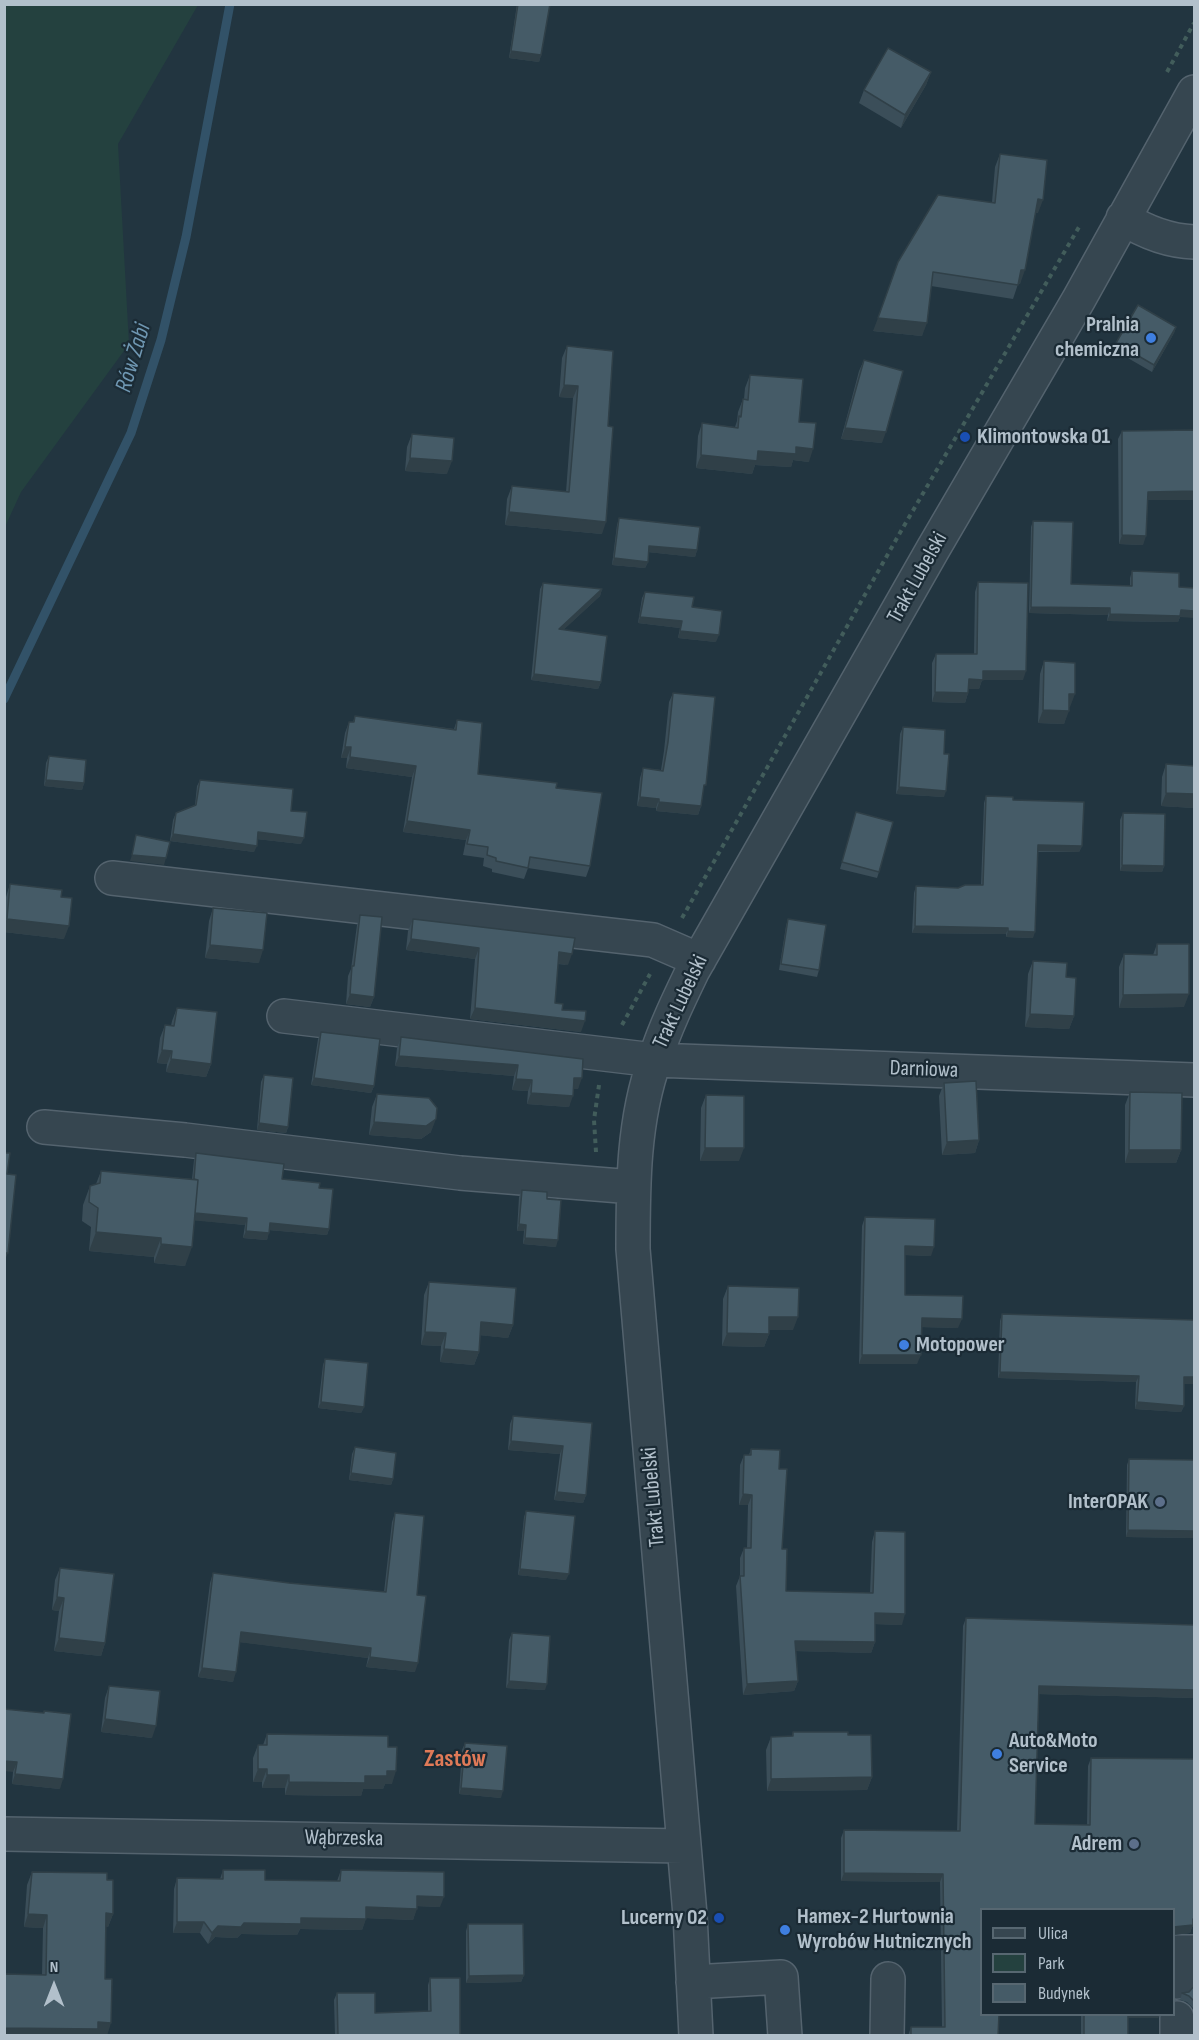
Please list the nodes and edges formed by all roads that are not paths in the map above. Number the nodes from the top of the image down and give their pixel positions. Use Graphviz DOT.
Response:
graph roads {
  1 [pos="1194,92"];
  2 [pos="1123,218"];
  3 [pos="1194,242"];
  4 [pos="112,878"];
  5 [pos="699,960"];
  6 [pos="284,1016"];
  7 [pos="654,1060"];
  8 [pos="1194,1080"];
  9 [pos="44,1127"];
  10 [pos="633,1186"];
  11 [pos="4,1834"];
  12 [pos="683,1845"];
  13 [pos="1194,1952"];
  14 [pos="888,1979"];
  15 [pos="693,1982"];
  16 [pos="1177,1982"];
  17 [pos="696,2036"];
  18 [pos="785,2036"];
  19 [pos="887,2036"];
  1 -- 2 [label="street, Trakt Lubelski"];
  2 -- 3 [label="street"];
  2 -- 5 [label="street, Trakt Lubelski"];
  4 -- 5 [label="street"];
  5 -- 7 [label="street, Trakt Lubelski"];
  6 -- 7 [label="street, Darniowa"];
  7 -- 8 [label="street, Darniowa"];
  7 -- 10 [label="street, Trakt Lubelski"];
  9 -- 10 [label="street"];
  10 -- 12 [label="street, Trakt Lubelski"];
  11 -- 12 [label="street, Wąbrzeska"];
  12 -- 15 [label="street, Trakt Lubelski"];
  13 -- 16 [label="street"];
  14 -- 19 [label="street"];
  15 -- 17 [label="street, Trakt Lubelski"];
  15 -- 18 [label="street"];
}
